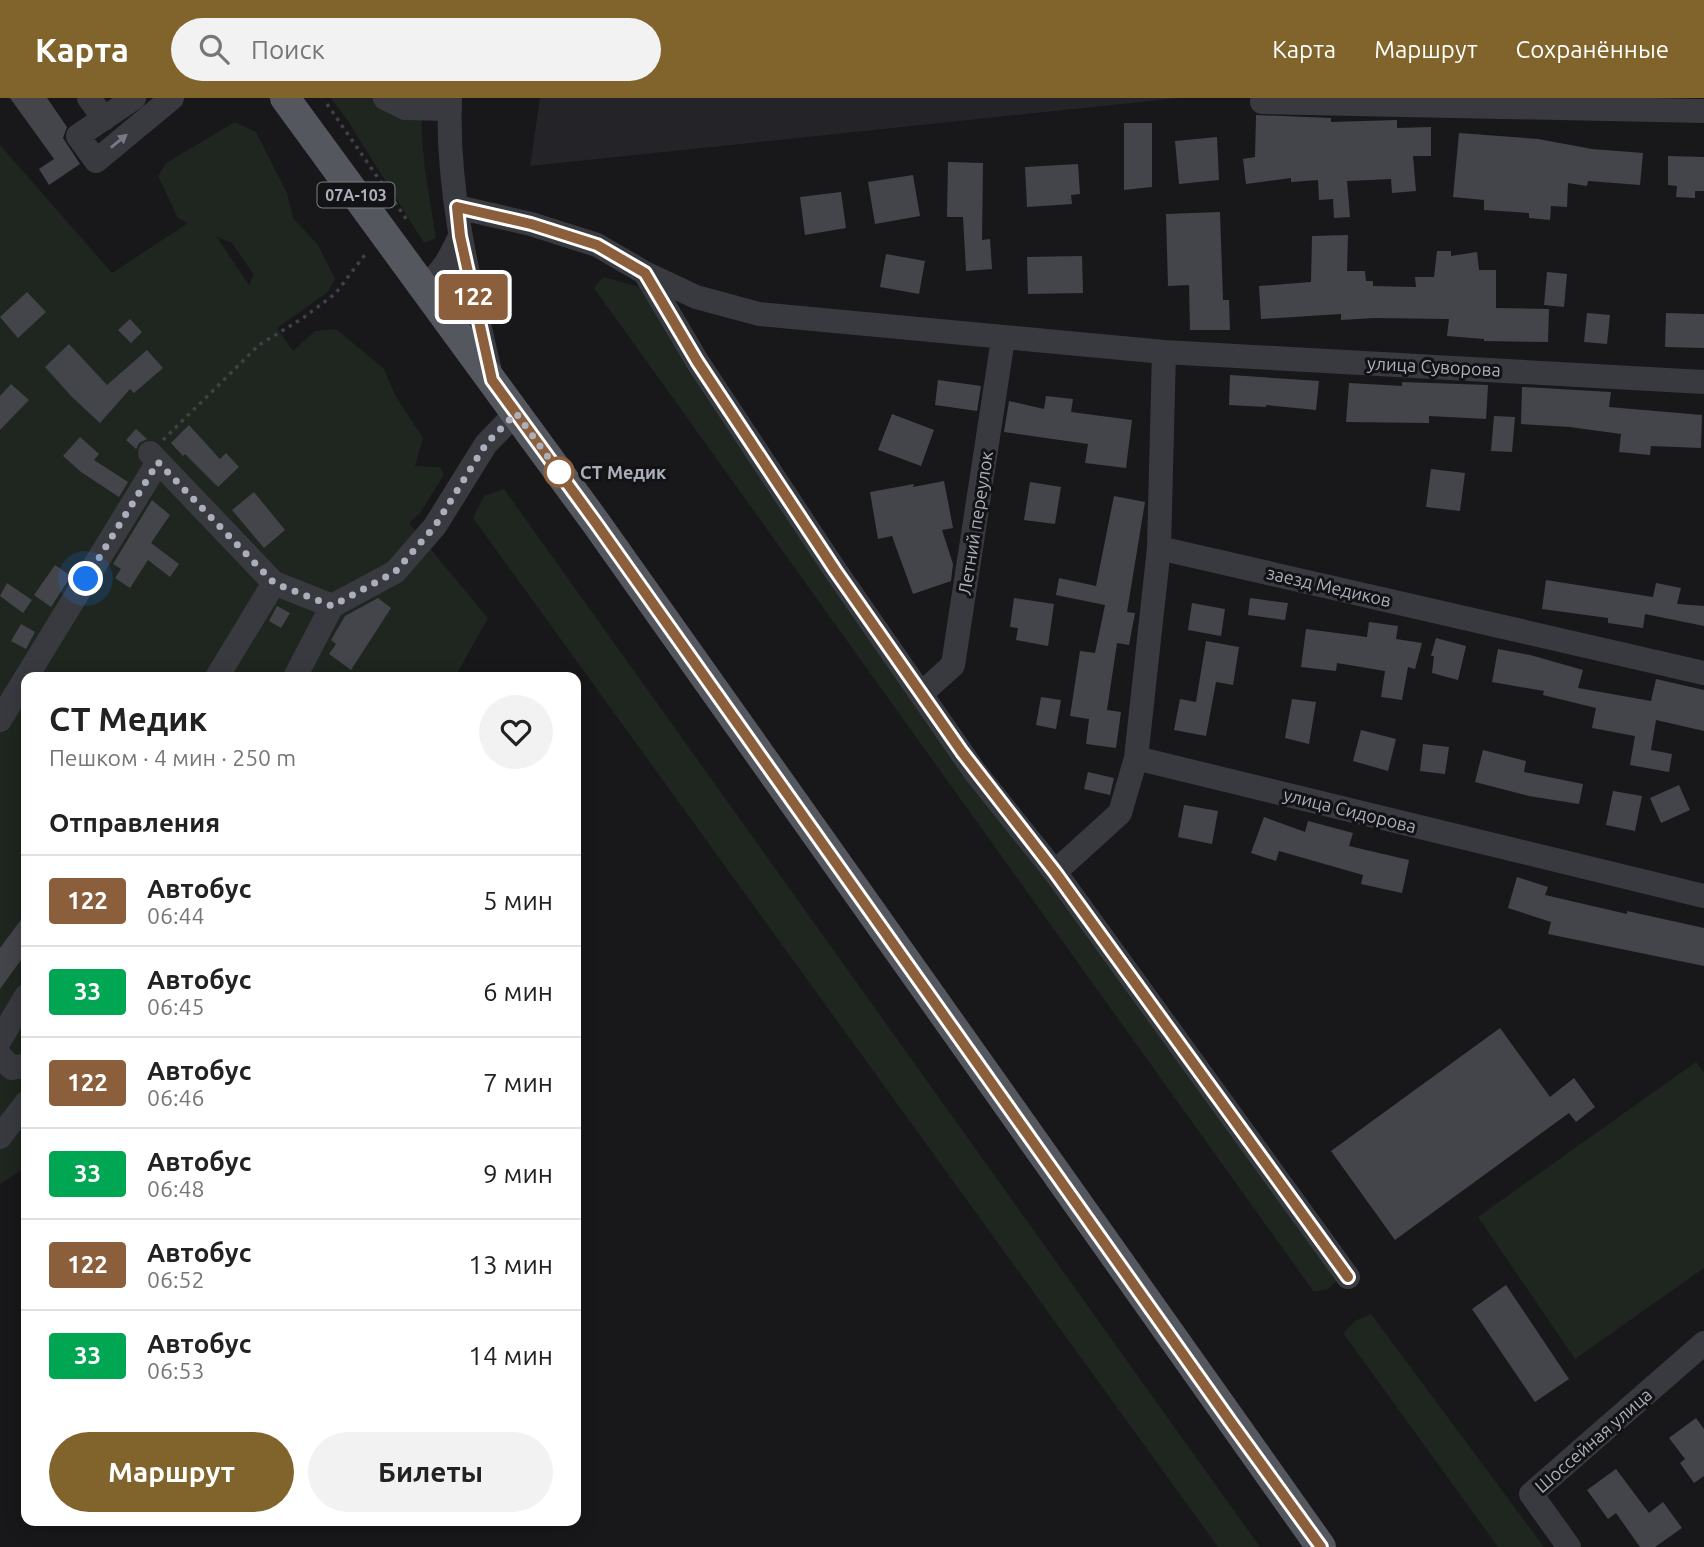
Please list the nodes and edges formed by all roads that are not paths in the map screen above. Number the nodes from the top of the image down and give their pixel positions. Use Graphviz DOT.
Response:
graph roads {
  1 [pos="89,98"];
  2 [pos="134,98"];
  3 [pos="172,98"];
  4 [pos="385,98"];
  5 [pos="284,100"];
  6 [pos="1262,102"];
  7 [pos="450,103"];
  8 [pos="1614,103"];
  9 [pos="1704,111"];
  10 [pos="104,118"];
  11 [pos="457,207"];
  12 [pos="460,236"];
  13 [pos="645,273"];
  14 [pos="423,287"];
  15 [pos="1003,339"];
  16 [pos="1164,352"];
  17 [pos="492,380"];
  18 [pos="1704,382"];
  19 [pos="516,413"];
  20 [pos="1159,548"];
  21 [pos="274,583"];
  22 [pos="332,606"];
  23 [pos="28,672"];
  24 [pos="220,672"];
  25 [pos="298,672"];
  26 [pos="1704,673"];
  27 [pos="21,684"];
  28 [pos="921,694"];
  29 [pos="0,720"];
  30 [pos="1136,758"];
  31 [pos="1055,872"];
  32 [pos="1704,896"];
  33 [pos="21,1004"];
  34 [pos="0,1040"];
  35 [pos="0,1056"];
  36 [pos="21,1066"];
  37 [pos="21,1110"];
  38 [pos="0,1137"];
  39 [pos="1348,1277"];
  40 [pos="1704,1343"];
  41 [pos="1321,1547"];
  42 [pos="1569,1547"];
  1 -- 10 [label="street"];
  2 -- 10 [label="street"];
  10 -- 3 [label="street, one-way"];
  4 -- 7 [label="street"];
  5 -- 14 [label="main road, 07А-103"];
  6 -- 8 [label="street"];
  7 -- 11 [label="street"];
  8 -- 9 [label="street"];
  11 -- 12 [label="street"];
  11 -- 13 [label="street, улица Суворова"];
  12 -- 14 [label="street"];
  12 -- 17 [label="street"];
  13 -- 15 [label="street, улица Суворова"];
  13 -- 28 [label="street"];
  14 -- 17 [label="main road, 07А-103"];
  15 -- 16 [label="street, улица Суворова"];
  15 -- 28 [label="street, Летний переулок"];
  16 -- 18 [label="street, улица Суворова"];
  16 -- 20 [label="street"];
  17 -- 19 [label="main road, 07А-103"];
  19 -- 22 [label="street"];
  19 -- 41 [label="main road, 07А-103"];
  20 -- 26 [label="street, заезд Медиков"];
  20 -- 30 [label="street"];
  21 -- 22 [label="street"];
  21 -- 23 [label="street"];
  21 -- 24 [label="street"];
  22 -- 25 [label="street"];
  27 -- 29 [label="street"];
  28 -- 31 [label="street"];
  30 -- 31 [label="street"];
  30 -- 32 [label="street, улица Сидорова"];
  31 -- 39 [label="street"];
  33 -- 34 [label="street"];
  35 -- 36 [label="street"];
  37 -- 38 [label="street"];
  40 -- 42 [label="street, Шоссейная улица"];
}
